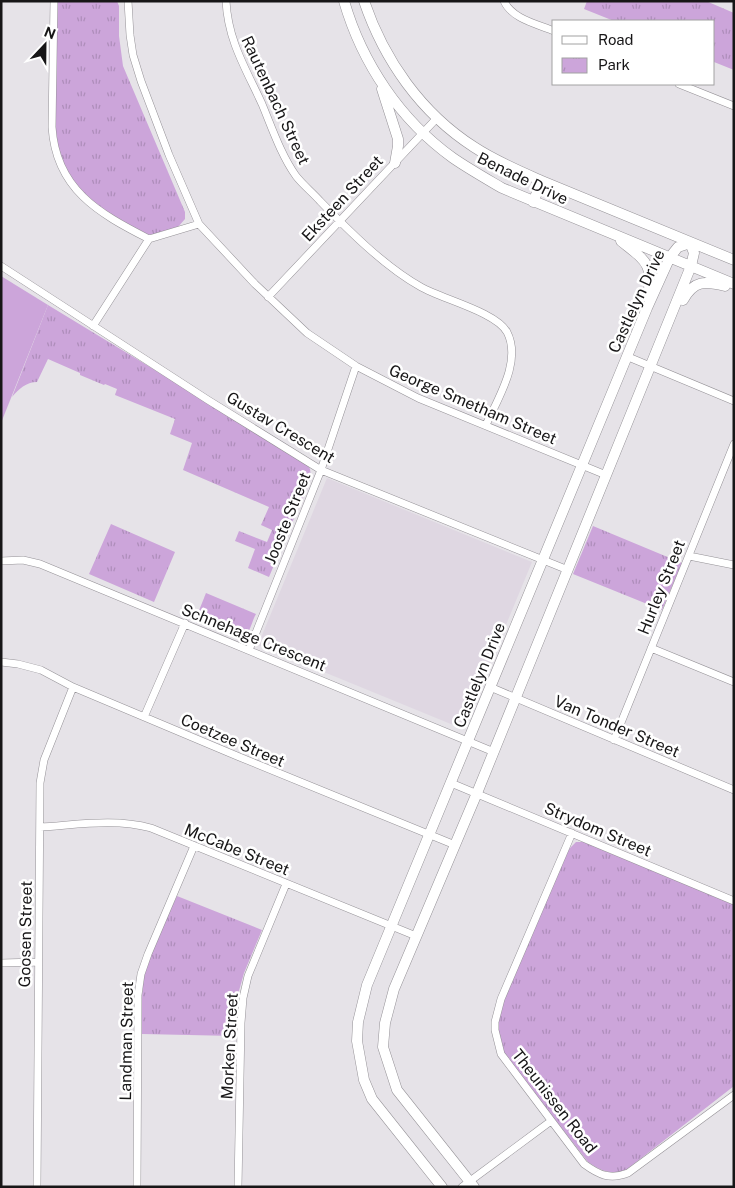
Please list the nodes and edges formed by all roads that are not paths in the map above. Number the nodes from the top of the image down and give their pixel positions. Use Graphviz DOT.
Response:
graph roads {
  1 [pos="54,1"];
  2 [pos="128,1"];
  3 [pos="226,1"];
  4 [pos="344,1"];
  5 [pos="364,1"];
  6 [pos="504,1"];
  7 [pos="552,30"];
  8 [pos="379,81"];
  9 [pos="682,85"];
  10 [pos="734,106"];
  11 [pos="437,118"];
  12 [pos="423,133"];
  13 [pos="394,163"];
  14 [pos="542,181"];
  15 [pos="533,202"];
  16 [pos="340,221"];
  17 [pos="199,224"];
  18 [pos="612,234"];
  19 [pos="149,239"];
  20 [pos="690,243"];
  21 [pos="670,257"];
  22 [pos="734,260"];
  23 [pos="1,266"];
  24 [pos="691,266"];
  25 [pos="734,286"];
  26 [pos="268,297"];
  27 [pos="647,308"];
  28 [pos="668,323"];
  29 [pos="93,326"];
  30 [pos="626,356"];
  31 [pos="356,366"];
  32 [pos="651,367"];
  33 [pos="734,401"];
  34 [pos="486,425"];
  35 [pos="734,444"];
  36 [pos="581,465"];
  37 [pos="322,470"];
  38 [pos="606,475"];
  39 [pos="688,556"];
  40 [pos="542,559"];
  41 [pos="1,561"];
  42 [pos="734,565"];
  43 [pos="568,570"];
  44 [pos="185,624"];
  45 [pos="651,648"];
  46 [pos="248,650"];
  47 [pos="1,662"];
  48 [pos="734,682"];
  49 [pos="73,687"];
  50 [pos="490,687"];
  51 [pos="516,698"];
  52 [pos="144,717"];
  53 [pos="614,740"];
  54 [pos="468,741"];
  55 [pos="494,752"];
  56 [pos="451,783"];
  57 [pos="734,790"];
  58 [pos="477,793"];
  59 [pos="40,827"];
  60 [pos="572,833"];
  61 [pos="430,834"];
  62 [pos="455,845"];
  63 [pos="194,846"];
  64 [pos="286,884"];
  65 [pos="734,901"];
  66 [pos="391,926"];
  67 [pos="416,936"];
  68 [pos="1,962"];
  69 [pos="38,962"];
  70 [pos="734,1095"];
  71 [pos="551,1121"];
  72 [pos="469,1185"];
  73 [pos="37,1187"];
  74 [pos="137,1187"];
  75 [pos="238,1187"];
  76 [pos="442,1187"];
  1 -- 19 [label="street"];
  2 -- 17 [label="street, George Smetham Street"];
  3 -- 16 [label="street, Rautenbach Street"];
  4 -- 8 [label="street, Benade Drive"];
  5 -- 11 [label="street, Benade Drive"];
  6 -- 7 [label="street"];
  8 -- 12 [label="street, Benade Drive"];
  8 -- 13 [label="street"];
  9 -- 10 [label="street"];
  11 -- 12 [label="street, Eksteen Street"];
  11 -- 14 [label="street, Benade Drive"];
  12 -- 13 [label="street, Eksteen Street"];
  12 -- 15 [label="street, Benade Drive"];
  13 -- 16 [label="street, Eksteen Street"];
  14 -- 15 [label="street"];
  14 -- 20 [label="street, Benade Drive"];
  15 -- 18 [label="street, Benade Drive"];
  16 -- 26 [label="street, Eksteen Street"];
  16 -- 34 [label="street, Rautenbach Street"];
  17 -- 19 [label="street"];
  17 -- 26 [label="street, George Smetham Street"];
  18 -- 21 [label="street, Benade Drive"];
  18 -- 27 [label="street"];
  19 -- 29 [label="street"];
  20 -- 21 [label="street, Castlelyn Drive"];
  20 -- 22 [label="street, Benade Drive"];
  20 -- 24 [label="street"];
  21 -- 24 [label="street, Benade Drive"];
  21 -- 27 [label="street, Castlelyn Drive"];
  23 -- 29 [label="street, Gustav Crescent"];
  24 -- 25 [label="street, Benade Drive"];
  24 -- 28 [label="street"];
  25 -- 28 [label="street"];
  26 -- 31 [label="street, George Smetham Street"];
  27 -- 30 [label="street, Castlelyn Drive"];
  28 -- 32 [label="street"];
  29 -- 37 [label="street, Gustav Crescent"];
  30 -- 32 [label="street"];
  30 -- 36 [label="street, Castlelyn Drive"];
  31 -- 34 [label="street, George Smetham Street"];
  31 -- 37 [label="street, Jooste Street"];
  32 -- 33 [label="street"];
  32 -- 38 [label="street"];
  34 -- 36 [label="street, George Smetham Street"];
  35 -- 39 [label="street, Hurley Street"];
  36 -- 38 [label="street, George Smetham Street"];
  36 -- 40 [label="street, Castlelyn Drive"];
  37 -- 40 [label="street, Gustav Crescent"];
  37 -- 46 [label="street, Jooste Street"];
  38 -- 43 [label="street"];
  39 -- 42 [label="street"];
  39 -- 45 [label="street, Hurley Street"];
  40 -- 43 [label="street, Gustav Crescent"];
  40 -- 50 [label="street, Castlelyn Drive"];
  41 -- 44 [label="street, Schnehage Crescent"];
  43 -- 51 [label="street"];
  44 -- 46 [label="street, Schnehage Crescent"];
  44 -- 52 [label="street"];
  45 -- 48 [label="street"];
  45 -- 53 [label="street, Hurley Street"];
  46 -- 54 [label="street, Schnehage Crescent"];
  47 -- 49 [label="street, Coetzee Street"];
  49 -- 52 [label="street, Coetzee Street"];
  49 -- 59 [label="street, Goosen Street"];
  50 -- 51 [label="street, Van Tonder Street"];
  50 -- 54 [label="street, Castlelyn Drive"];
  51 -- 53 [label="street, Van Tonder Street"];
  51 -- 55 [label="street"];
  52 -- 61 [label="street, Coetzee Street"];
  53 -- 57 [label="street, Van Tonder Street"];
  54 -- 55 [label="street, Schnehage Crescent"];
  54 -- 56 [label="street, Castlelyn Drive"];
  55 -- 58 [label="street"];
  56 -- 58 [label="street, Strydom Street"];
  56 -- 61 [label="street, Castlelyn Drive"];
  58 -- 60 [label="street, Strydom Street"];
  58 -- 62 [label="street"];
  59 -- 63 [label="street, McCabe Street"];
  59 -- 69 [label="street, Goosen Street"];
  60 -- 65 [label="street, Strydom Street"];
  60 -- 71 [label="street, Theunissen Road"];
  61 -- 62 [label="street, Coetzee Street"];
  61 -- 66 [label="street, Castlelyn Drive"];
  62 -- 67 [label="street"];
  63 -- 64 [label="street, McCabe Street"];
  63 -- 74 [label="street, Landman Street"];
  64 -- 66 [label="street, McCabe Street"];
  64 -- 75 [label="street, Morken Street"];
  66 -- 67 [label="street, McCabe Street"];
  66 -- 76 [label="street, Castlelyn Drive"];
  67 -- 72 [label="street"];
  68 -- 69 [label="street"];
  69 -- 73 [label="street, Goosen Street"];
  70 -- 71 [label="street, Theunissen Road"];
  71 -- 72 [label="street"];
}
